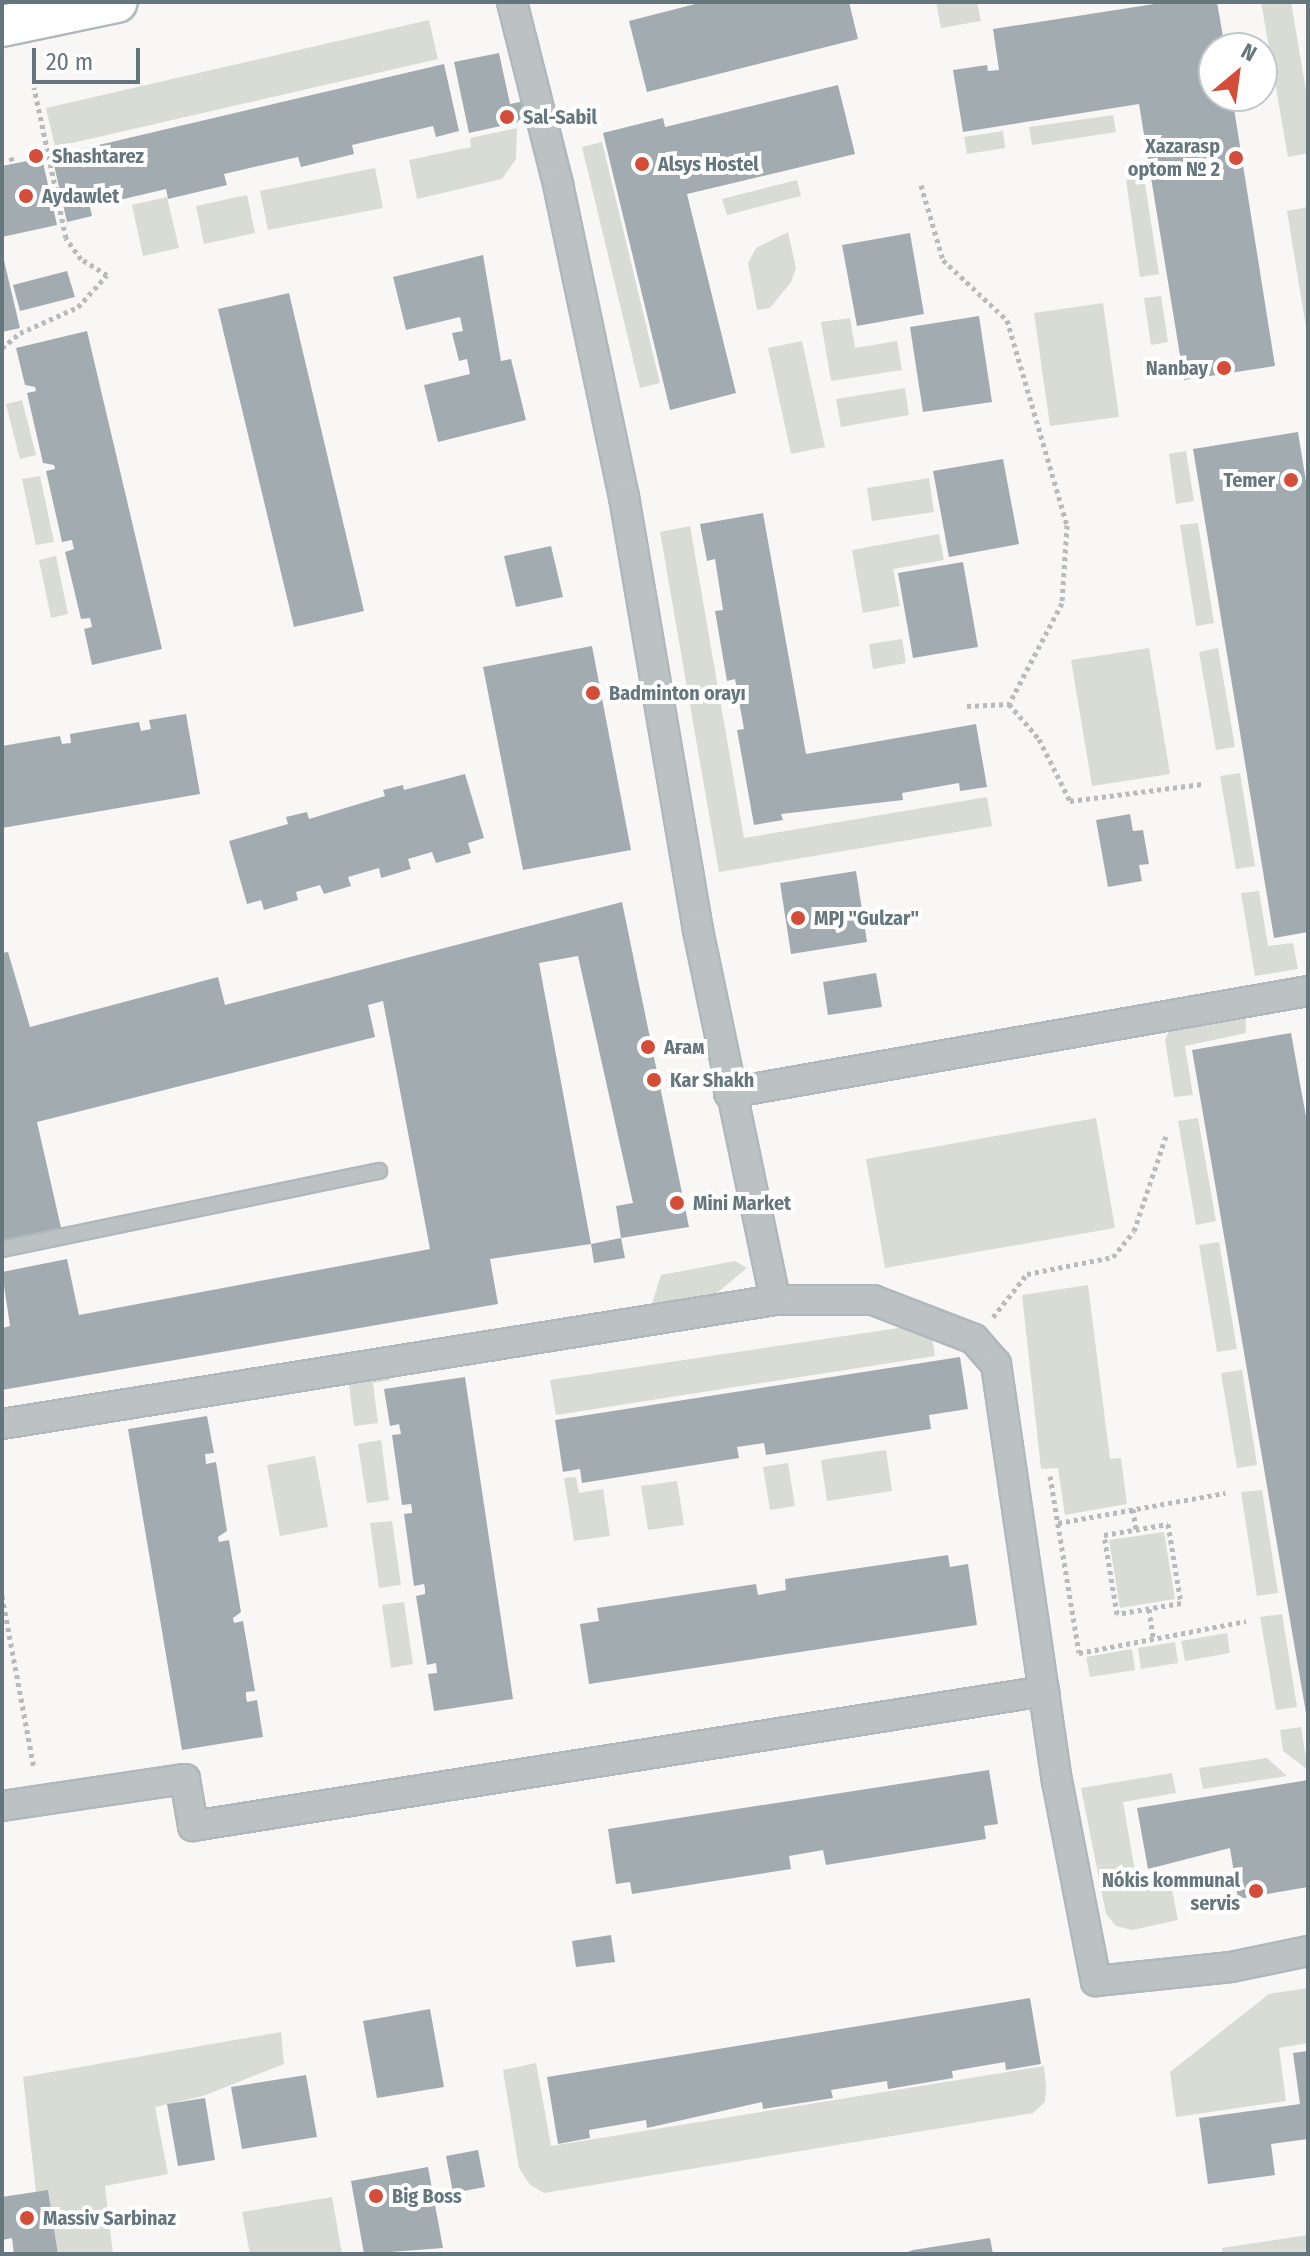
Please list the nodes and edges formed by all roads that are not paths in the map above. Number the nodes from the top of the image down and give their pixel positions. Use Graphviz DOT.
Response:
graph roads {
  1 [pos="117,2"];
  2 [pos="512,2"];
  3 [pos="2,26"];
  4 [pos="1308,991"];
  5 [pos="729,1093"];
  6 [pos="379,1171"];
  7 [pos="2,1249"];
  8 [pos="775,1300"];
  9 [pos="2,1424"];
  10 [pos="1044,1691"];
  11 [pos="2,1806"];
  12 [pos="1308,1951"];
  1 -- 3 [label="main road"];
  2 -- 5 [label="street"];
  4 -- 5 [label="street"];
  5 -- 8 [label="street"];
  6 -- 7 [label="lane"];
  8 -- 9 [label="street"];
  8 -- 10 [label="street"];
  10 -- 11 [label="street"];
  10 -- 12 [label="street"];
}
